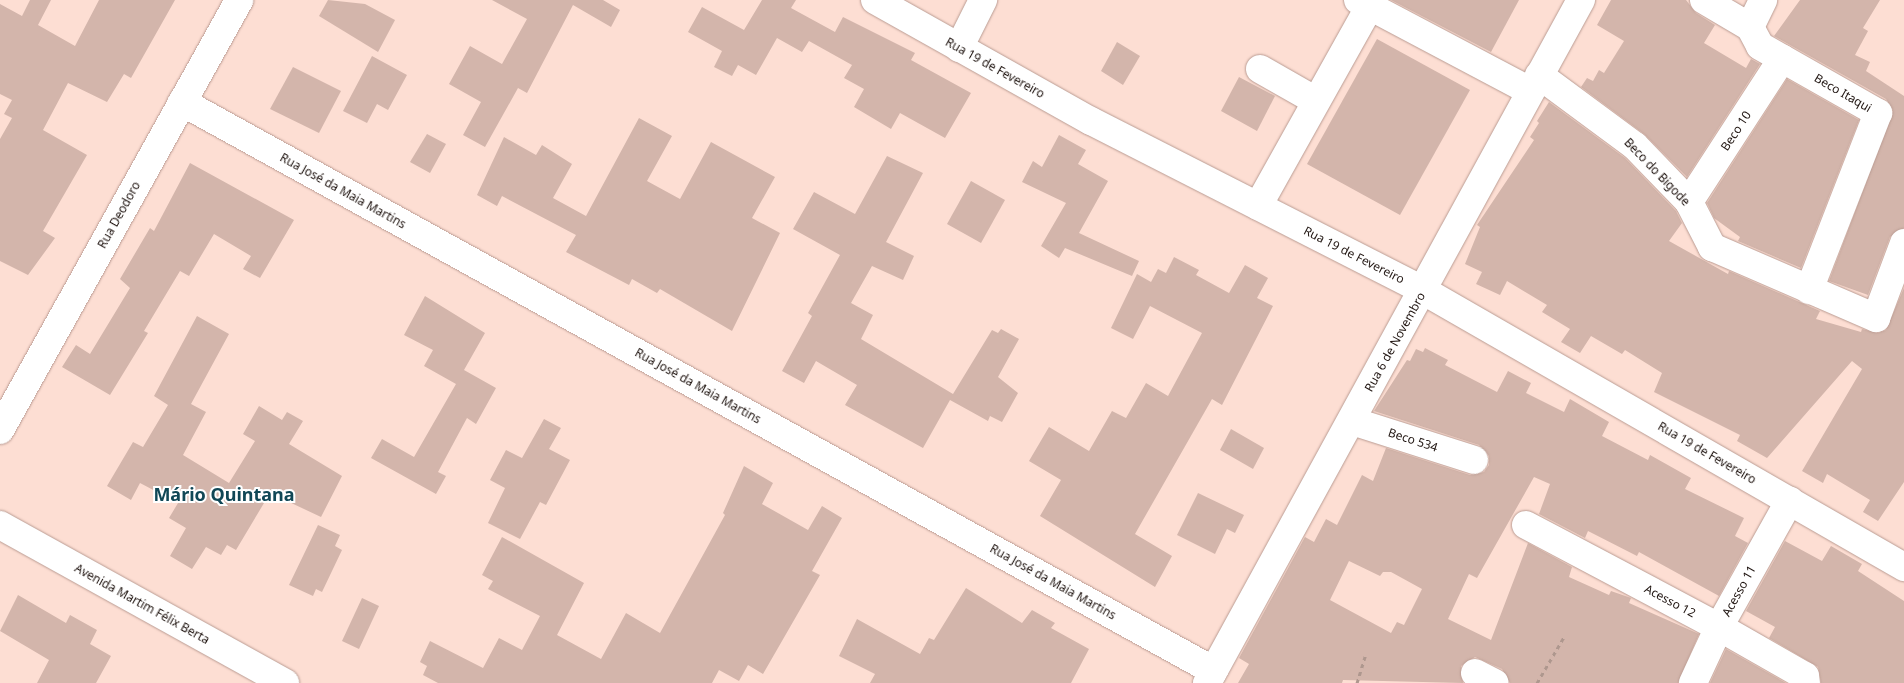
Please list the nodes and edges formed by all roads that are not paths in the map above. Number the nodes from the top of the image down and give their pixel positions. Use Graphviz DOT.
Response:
graph roads {
  1 [pos="239,0"];
  2 [pos="875,0"];
  3 [pos="983,0"];
  4 [pos="1581,0"];
  5 [pos="1704,0"];
  6 [pos="1763,0"];
  7 [pos="1367,2"];
  8 [pos="1750,27"];
  9 [pos="959,48"];
  10 [pos="1782,59"];
  11 [pos="1260,69"];
  12 [pos="1535,83"];
  13 [pos="1316,101"];
  14 [pos="182,102"];
  15 [pos="1689,202"];
  16 [pos="1258,206"];
  17 [pos="1904,243"];
  18 [pos="1809,290"];
  19 [pos="1424,291"];
  20 [pos="1352,421"];
  21 [pos="0,430"];
  22 [pos="1474,460"];
  23 [pos="1790,500"];
  24 [pos="0,525"];
  25 [pos="1526,525"];
  26 [pos="1904,567"];
  27 [pos="1719,627"];
  28 [pos="1211,677"];
  29 [pos="285,683"];
  30 [pos="1693,683"];
  31 [pos="1806,683"];
  1 -- 14 [label="street, Rua Deodoro"];
  2 -- 9 [label="street, Rua 19 de Fevereiro"];
  3 -- 9 [label="street"];
  4 -- 12 [label="street, Rua 6 de Novembro"];
  5 -- 8 [label="street, Beco Itaqui"];
  6 -- 8 [label="street"];
  7 -- 12 [label="street, Beco do Bigode"];
  7 -- 13 [label="street"];
  8 -- 10 [label="street, Beco Itaqui"];
  9 -- 16 [label="street, Rua 19 de Fevereiro"];
  10 -- 15 [label="street, Beco 10"];
  10 -- 18 [label="street, Beco Itaqui"];
  11 -- 13 [label="street"];
  12 -- 15 [label="street, Beco do Bigode"];
  12 -- 19 [label="street, Rua 6 de Novembro"];
  13 -- 16 [label="street"];
  14 -- 21 [label="street, Rua Deodoro"];
  14 -- 28 [label="street, Rua José da Maia Martins"];
  15 -- 18 [label="street, Beco do Bigode"];
  16 -- 19 [label="street, Rua 19 de Fevereiro"];
  17 -- 18 [label="street, Beco do Bigode"];
  19 -- 20 [label="street, Rua 6 de Novembro"];
  19 -- 23 [label="street, Rua 19 de Fevereiro"];
  20 -- 22 [label="street, Beco 534"];
  20 -- 28 [label="street, Rua 6 de Novembro"];
  23 -- 26 [label="street, Rua 19 de Fevereiro"];
  23 -- 27 [label="street, Acesso 11"];
  24 -- 29 [label="street, Avenida Martim Félix Berta"];
  25 -- 27 [label="street, Acesso 12"];
  27 -- 30 [label="street, Acesso 11"];
  27 -- 31 [label="street, Acesso 12"];
}
